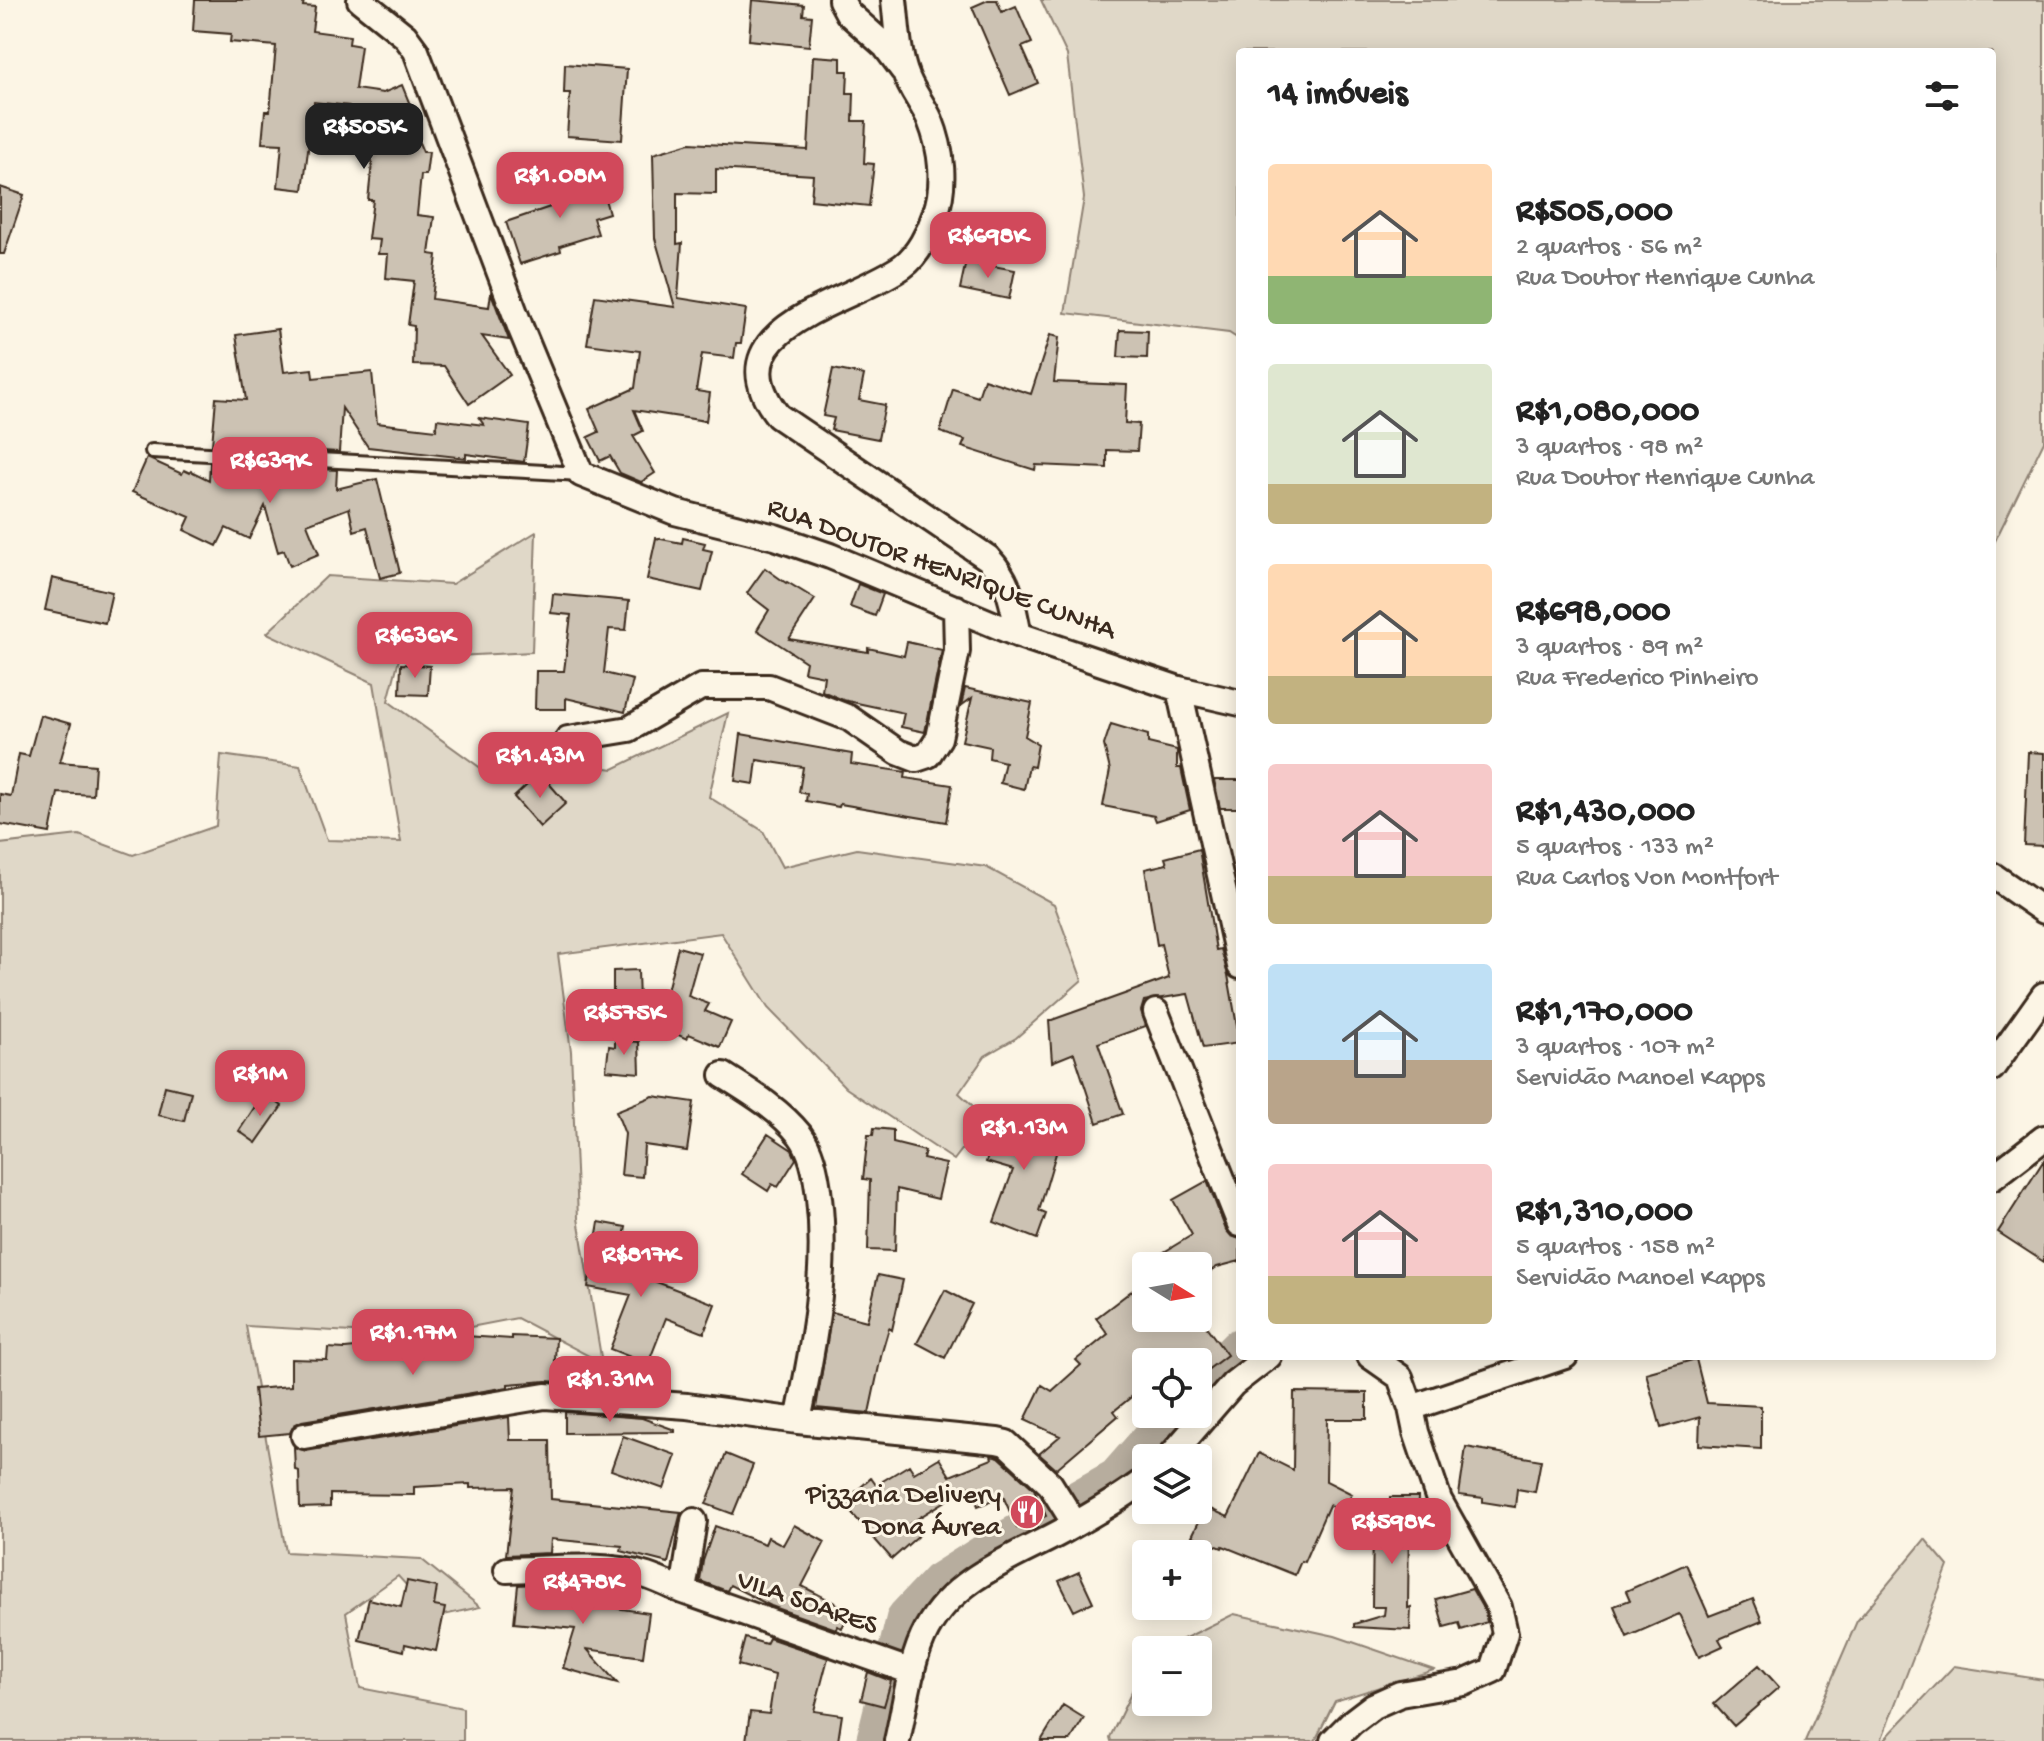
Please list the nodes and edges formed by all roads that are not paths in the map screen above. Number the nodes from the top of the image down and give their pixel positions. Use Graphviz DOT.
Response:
graph roads {
  1 [pos="360,0"];
  2 [pos="841,0"];
  3 [pos="894,0"];
  4 [pos="905,72"];
  5 [pos="152,451"];
  6 [pos="581,474"];
  7 [pos="956,608"];
  8 [pos="1019,635"];
  9 [pos="1179,689"];
  10 [pos="1236,702"];
  11 [pos="568,739"];
  12 [pos="1996,878"];
  13 [pos="2044,911"];
  14 [pos="1236,948"];
  15 [pos="2044,995"];
  16 [pos="1156,1012"];
  17 [pos="1996,1062"];
  18 [pos="723,1075"];
  19 [pos="2044,1138"];
  20 [pos="1996,1175"];
  21 [pos="1236,1214"];
  22 [pos="1264,1360"];
  23 [pos="1376,1360"];
  24 [pos="1553,1360"];
  25 [pos="1411,1408"];
  26 [pos="798,1421"];
  27 [pos="304,1436"];
  28 [pos="1181,1444"];
  29 [pos="1132,1490"];
  30 [pos="694,1521"];
  31 [pos="1074,1524"];
  32 [pos="507,1570"];
  33 [pos="683,1591"];
  34 [pos="911,1672"];
  35 [pos="897,1741"];
  36 [pos="1333,1741"];
  1 -- 6 [label="street"];
  2 -- 4 [label="street"];
  3 -- 4 [label="street"];
  4 -- 8 [label="street"];
  5 -- 6 [label="lane"];
  6 -- 7 [label="street, RUA DOUTOR HENRIQUE CUNHA"];
  7 -- 8 [label="street, RUA DOUTOR HENRIQUE CUNHA"];
  7 -- 11 [label="street"];
  8 -- 9 [label="street, RUA DOUTOR HENRIQUE CUNHA"];
  9 -- 10 [label="street, RUA DOUTOR HENRIQUE CUNHA"];
  9 -- 14 [label="street"];
  12 -- 13 [label="street"];
  15 -- 17 [label="street"];
  16 -- 21 [label="street"];
  18 -- 26 [label="street"];
  19 -- 20 [label="street"];
  22 -- 28 [label="street"];
  23 -- 25 [label="street"];
  24 -- 25 [label="street"];
  25 -- 36 [label="street"];
  26 -- 27 [label="street"];
  26 -- 31 [label="street"];
  29 -- 31 [label="street"];
  30 -- 33 [label="street"];
  31 -- 34 [label="street"];
  32 -- 33 [label="street, VILA SOARES"];
  33 -- 34 [label="street, VILA SOARES"];
  34 -- 35 [label="street"];
}
